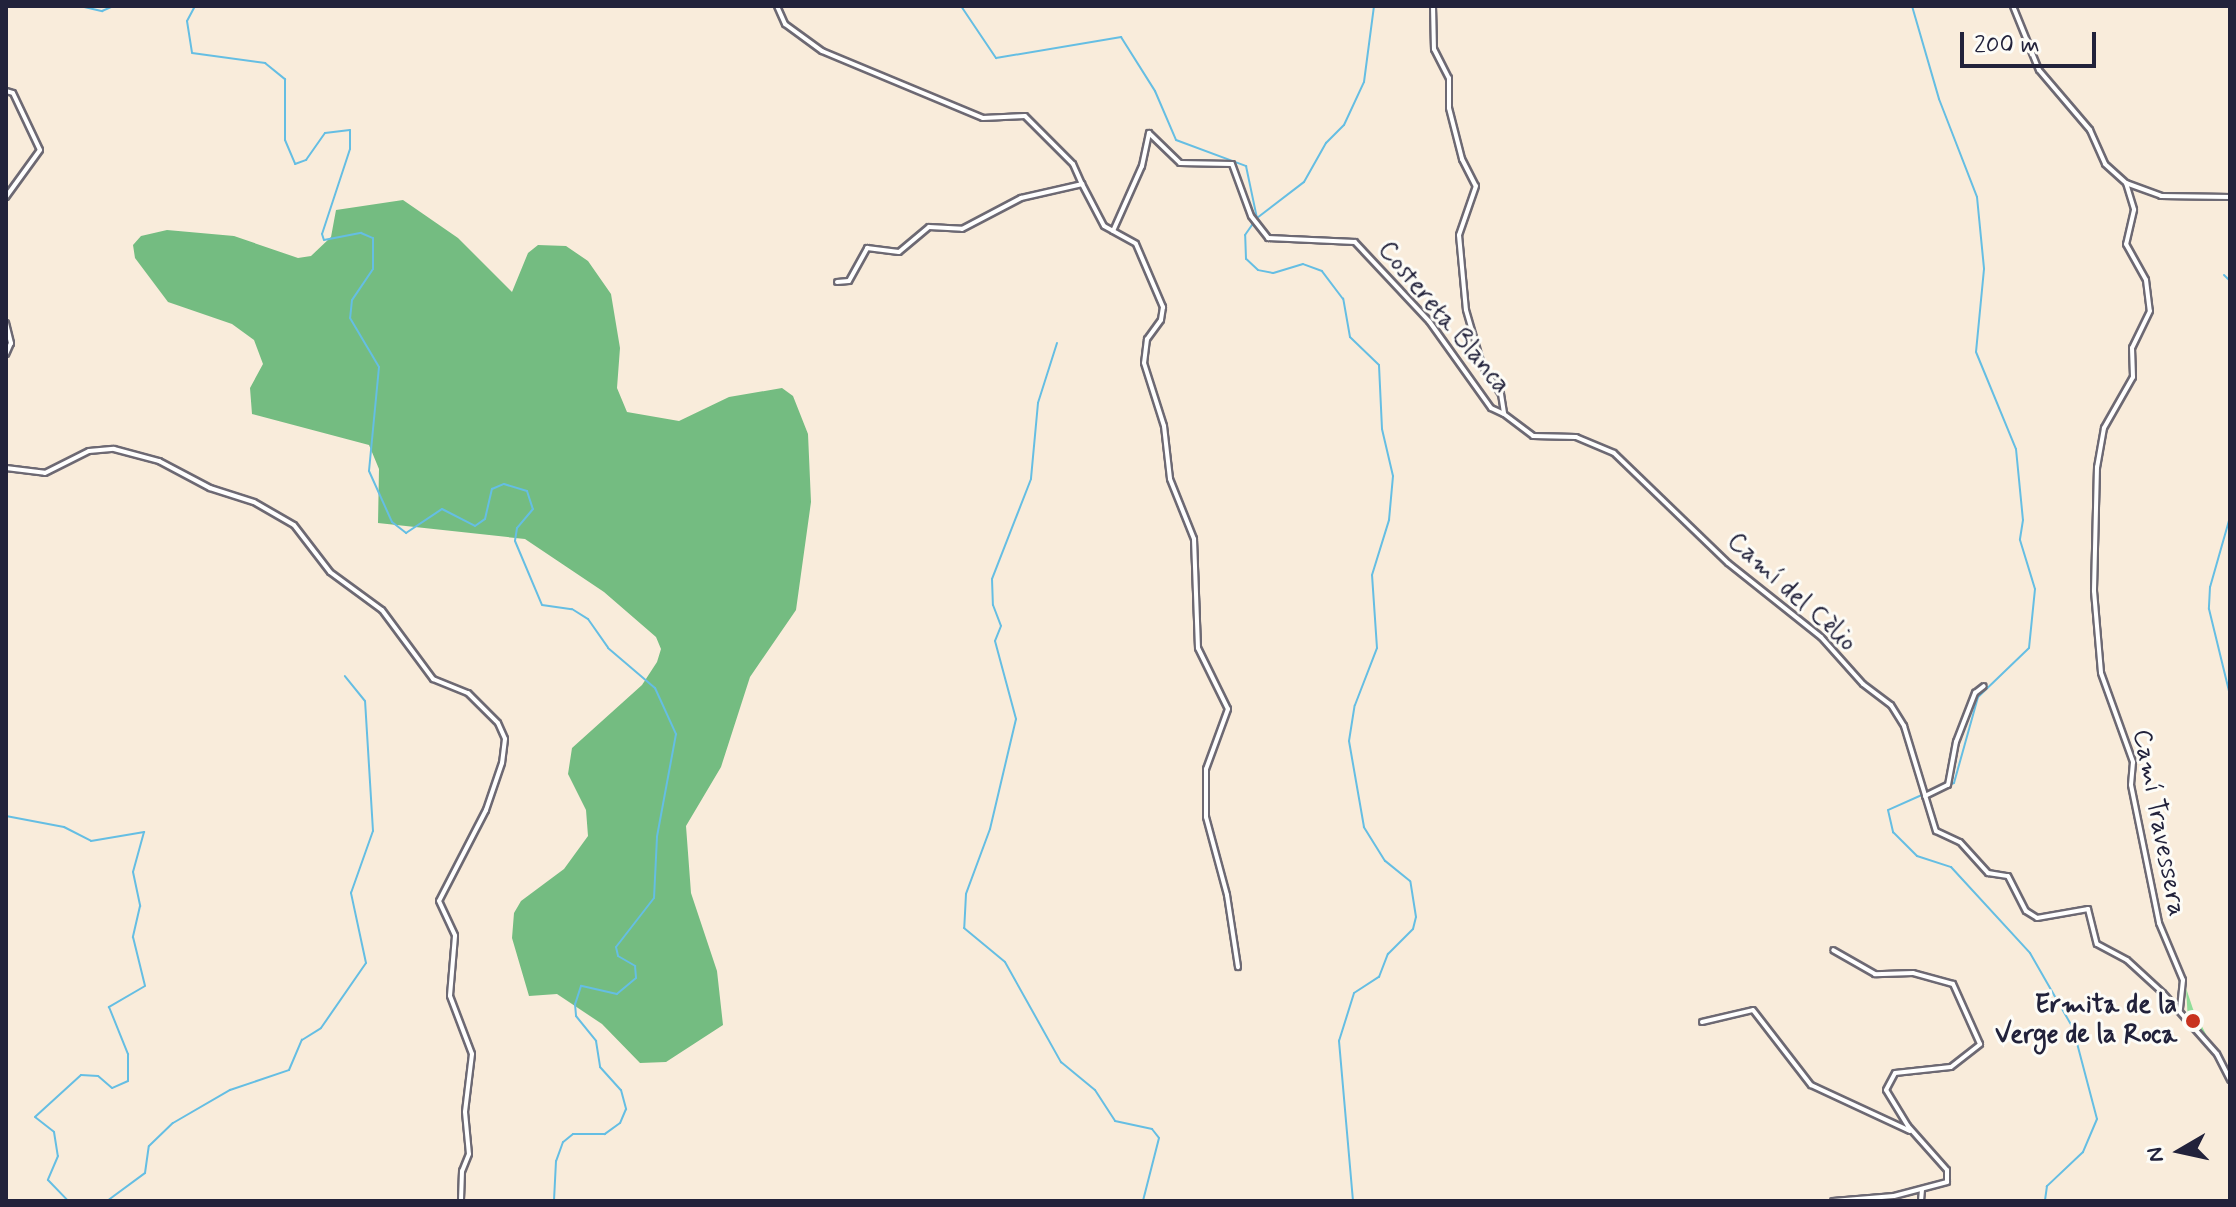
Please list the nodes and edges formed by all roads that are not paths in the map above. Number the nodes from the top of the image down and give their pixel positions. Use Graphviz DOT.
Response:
graph roads {
  1 [pos="777,6"];
  2 [pos="1433,6"];
  3 [pos="2013,6"];
  4 [pos="6,91"];
  5 [pos="2126,183"];
  6 [pos="1082,184"];
  7 [pos="6,197"];
  8 [pos="2230,197"];
  9 [pos="1113,231"];
  10 [pos="837,282"];
  11 [pos="6,323"];
  12 [pos="6,354"];
  13 [pos="1504,414"];
  14 [pos="6,468"];
  15 [pos="1984,686"];
  16 [pos="1925,796"];
  17 [pos="1833,950"];
  18 [pos="1238,967"];
  19 [pos="2180,1011"];
  20 [pos="1702,1022"];
  21 [pos="2230,1080"];
  22 [pos="1911,1131"];
  23 [pos="1922,1189"];
  24 [pos="461,1201"];
  25 [pos="1833,1201"];
  26 [pos="1921,1201"];
  1 -- 6 [label="street"];
  2 -- 13 [label="street"];
  3 -- 5 [label="street"];
  4 -- 7 [label="street"];
  5 -- 8 [label="street"];
  5 -- 19 [label="street, Camí Travessera"];
  6 -- 9 [label="street"];
  6 -- 10 [label="street"];
  9 -- 13 [label="street, Costereta Blanca"];
  9 -- 18 [label="street"];
  11 -- 12 [label="street"];
  13 -- 16 [label="street, Camí del Cèlio"];
  14 -- 24 [label="street"];
  15 -- 16 [label="street"];
  16 -- 19 [label="street, Camí del Cèlio"];
  17 -- 22 [label="street"];
  19 -- 21 [label="street, Camí del Cèlio"];
  20 -- 22 [label="street"];
  22 -- 23 [label="street"];
  23 -- 25 [label="street"];
  23 -- 26 [label="street"];
}
